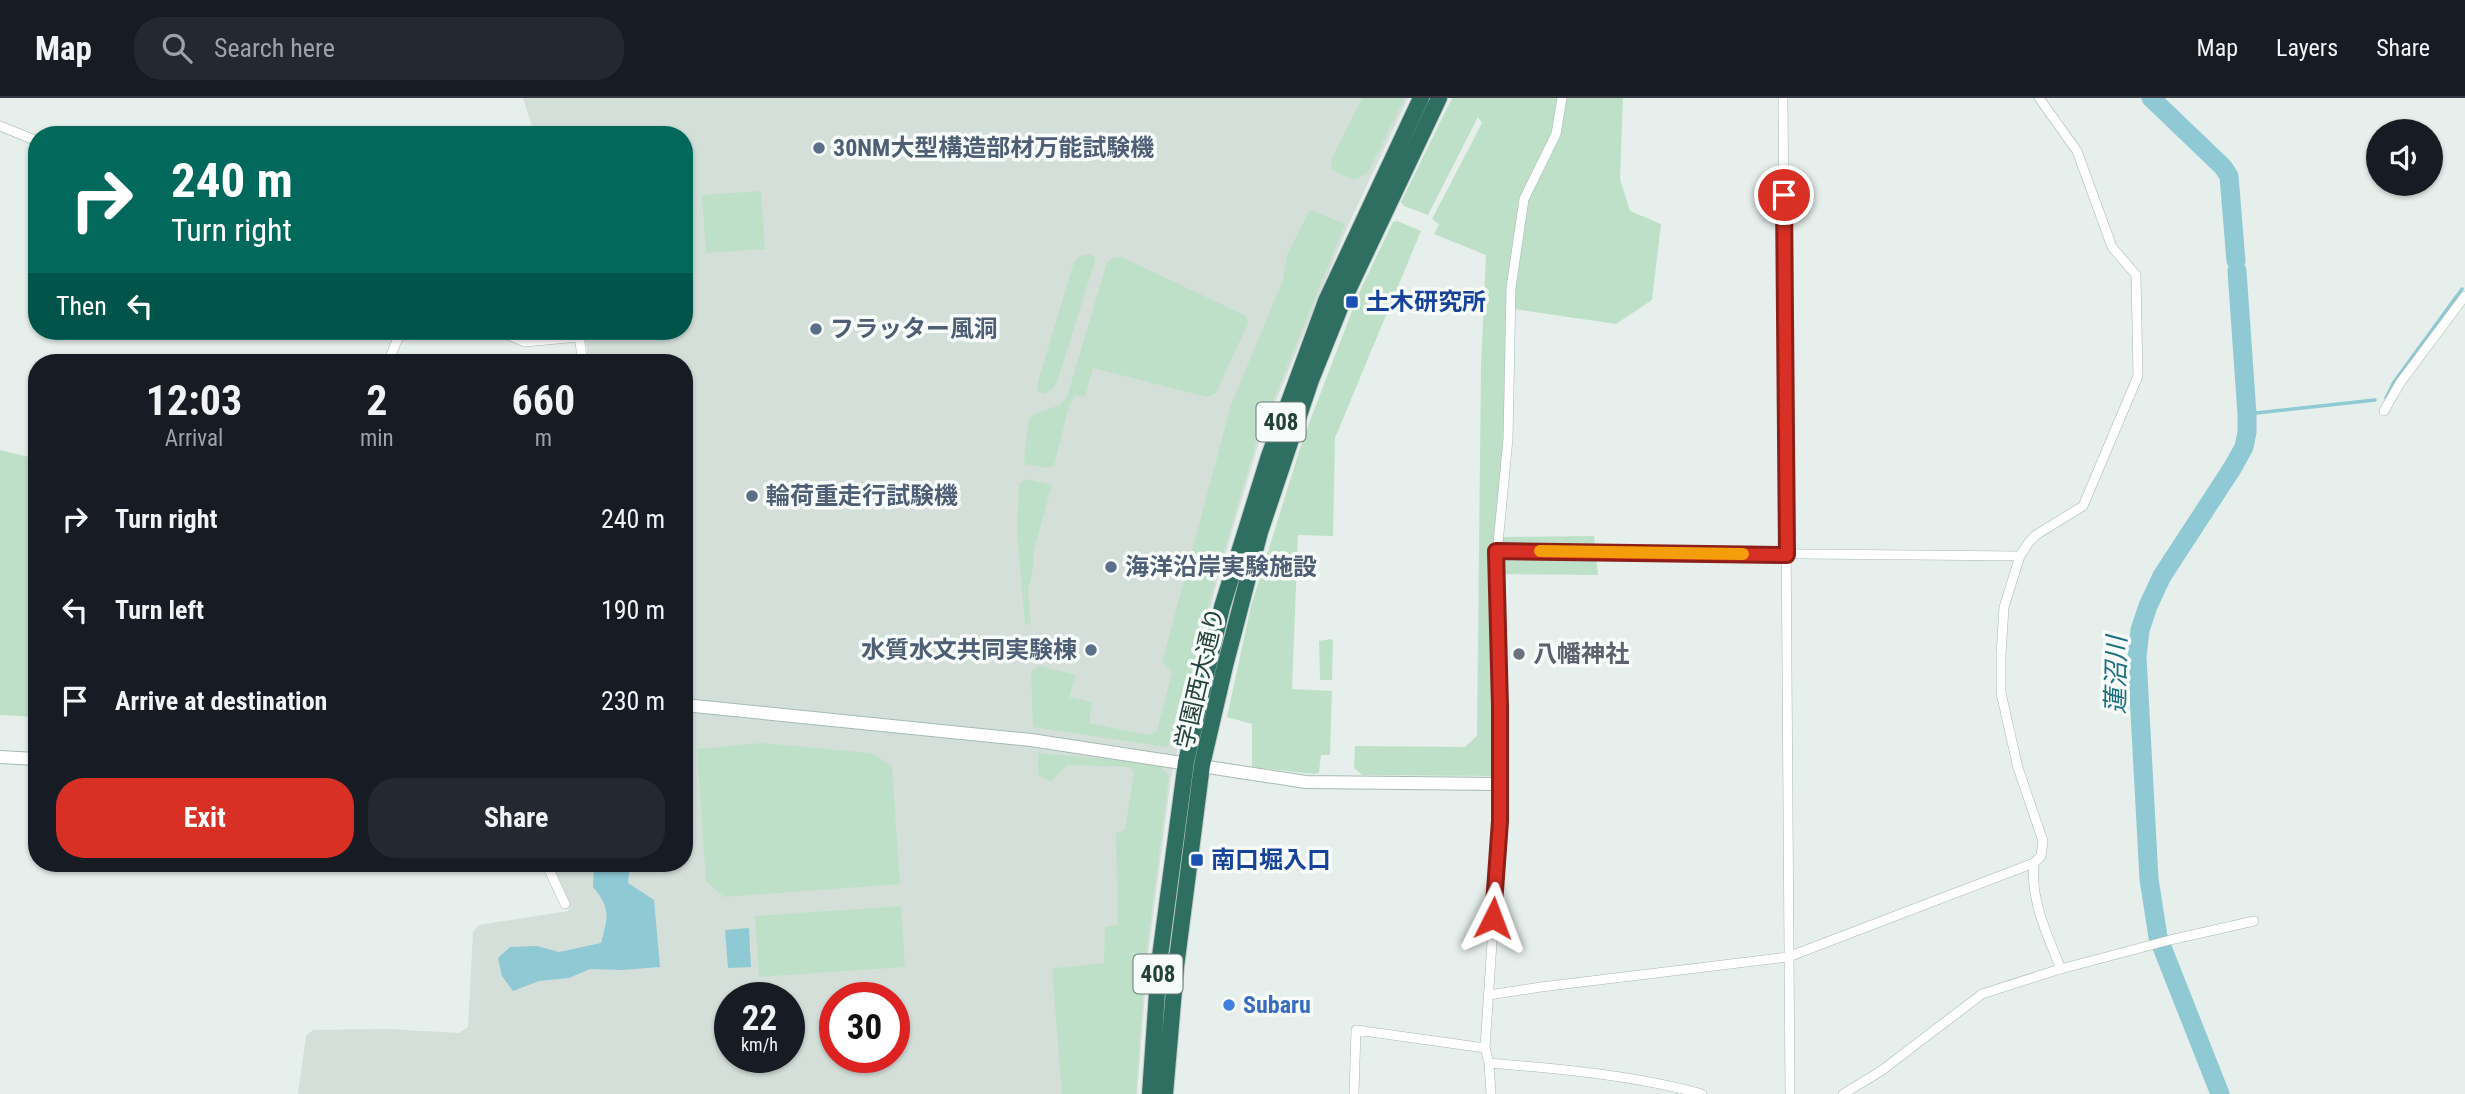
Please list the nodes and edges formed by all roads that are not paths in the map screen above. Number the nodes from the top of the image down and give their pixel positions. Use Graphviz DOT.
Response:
graph roads {
  1 [pos="1421,98"];
  2 [pos="1439,98"];
  3 [pos="1562,98"];
  4 [pos="1783,98"];
  5 [pos="2039,98"];
  6 [pos="0,126"];
  7 [pos="28,137"];
  8 [pos="2465,296"];
  9 [pos="520,340"];
  10 [pos="547,340"];
  11 [pos="2384,411"];
  12 [pos="1496,551"];
  13 [pos="1787,555"];
  14 [pos="2020,556"];
  15 [pos="693,706"];
  16 [pos="0,757"];
  17 [pos="28,759"];
  18 [pos="1186,762"];
  19 [pos="1202,765"];
  20 [pos="1500,784"];
  21 [pos="2034,863"];
  22 [pos="550,872"];
  23 [pos="565,904"];
  24 [pos="2254,920"];
  25 [pos="1788,957"];
  26 [pos="2061,969"];
  27 [pos="1489,995"];
  28 [pos="1485,1048"];
  29 [pos="1489,1063"];
  30 [pos="1158,1075"];
  31 [pos="1150,1094"];
  32 [pos="1165,1094"];
  33 [pos="1354,1094"];
  34 [pos="1491,1094"];
  35 [pos="1702,1094"];
  36 [pos="1790,1094"];
  37 [pos="1843,1094"];
  1 -- 18 [label="highway, 学園西大通り / 408"];
  2 -- 19 [label="highway, 学園西大通り / 408"];
  3 -- 12 [label="street"];
  4 -- 13 [label="street"];
  5 -- 14 [label="street"];
  6 -- 7 [label="street"];
  8 -- 11 [label="street"];
  9 -- 10 [label="street"];
  12 -- 13 [label="street"];
  12 -- 20 [label="street"];
  13 -- 14 [label="street"];
  13 -- 25 [label="street"];
  14 -- 21 [label="street"];
  15 -- 18 [label="street"];
  16 -- 17 [label="street"];
  18 -- 19 [label="street"];
  18 -- 30 [label="highway, 学園西大通り / 408"];
  19 -- 20 [label="street"];
  19 -- 30 [label="highway, 学園西大通り / 408"];
  20 -- 27 [label="street"];
  21 -- 25 [label="street"];
  21 -- 26 [label="street"];
  22 -- 23 [label="street"];
  24 -- 26 [label="street"];
  25 -- 27 [label="street"];
  25 -- 36 [label="street"];
  26 -- 37 [label="street"];
  27 -- 28 [label="street"];
  28 -- 29 [label="street"];
  28 -- 33 [label="street"];
  29 -- 34 [label="street"];
  29 -- 35 [label="street"];
  30 -- 31 [label="highway, 学園西大通り / 408"];
  30 -- 32 [label="highway, 学園西大通り / 408"];
}
